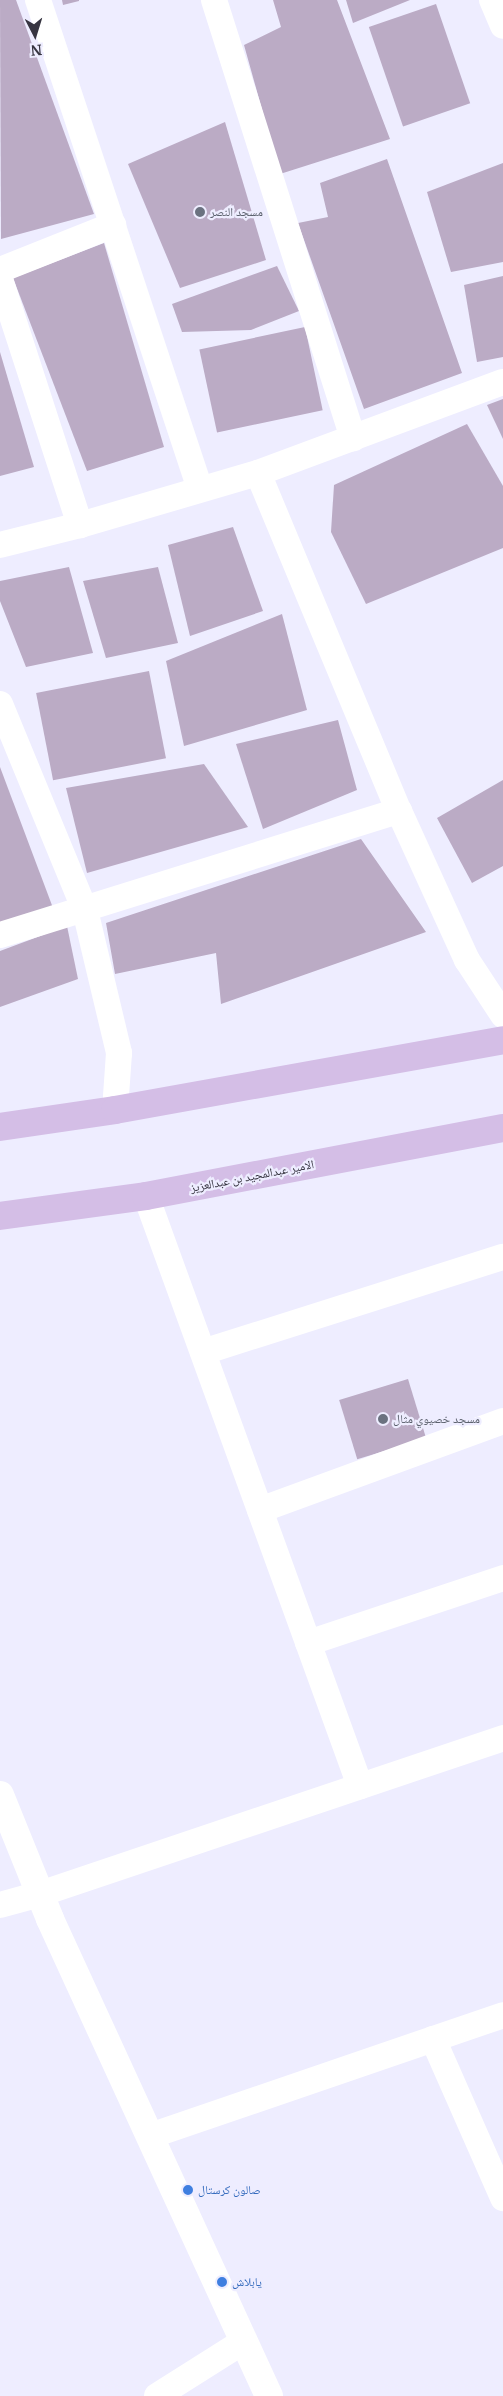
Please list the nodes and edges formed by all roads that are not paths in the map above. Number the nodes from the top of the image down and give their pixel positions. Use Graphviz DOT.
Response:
graph roads {
  1 [pos="38,0"];
  2 [pos="214,0"];
  3 [pos="492,0"];
  4 [pos="503,26"];
  5 [pos="113,225"];
  6 [pos="0,270"];
  7 [pos="0,279"];
  8 [pos="503,382"];
  9 [pos="353,438"];
  10 [pos="258,473"];
  11 [pos="200,489"];
  12 [pos="80,525"];
  13 [pos="0,545"];
  14 [pos="0,704"];
  15 [pos="399,811"];
  16 [pos="85,910"];
  17 [pos="0,935"];
  18 [pos="503,1015"];
  19 [pos="503,1040"];
  20 [pos="115,1110"];
  21 [pos="0,1126"];
  22 [pos="503,1128"];
  23 [pos="146,1196"];
  24 [pos="0,1216"];
  25 [pos="503,1257"];
  26 [pos="203,1352"];
  27 [pos="503,1421"];
  28 [pos="260,1510"];
  29 [pos="503,1578"];
  30 [pos="308,1642"];
  31 [pos="503,1738"];
  32 [pos="360,1786"];
  33 [pos="0,1795"];
  34 [pos="40,1894"];
  35 [pos="0,1905"];
  36 [pos="503,2015"];
  37 [pos="433,2039"];
  38 [pos="150,2136"];
  39 [pos="503,2198"];
  40 [pos="244,2341"];
  41 [pos="157,2396"];
  42 [pos="269,2396"];
  1 -- 5 [label="street"];
  2 -- 9 [label="street"];
  3 -- 4 [label="street"];
  5 -- 6 [label="street"];
  5 -- 11 [label="street"];
  7 -- 12 [label="street"];
  8 -- 9 [label="street"];
  9 -- 10 [label="street"];
  10 -- 11 [label="street"];
  10 -- 15 [label="street"];
  11 -- 12 [label="street"];
  12 -- 13 [label="street"];
  14 -- 16 [label="street"];
  15 -- 16 [label="street"];
  15 -- 18 [label="street"];
  16 -- 17 [label="street"];
  16 -- 20 [label="street"];
  19 -- 20 [label="main road"];
  20 -- 21 [label="main road"];
  22 -- 23 [label="main road, الامير عبدالمجيد بن عبدالعزيز"];
  23 -- 24 [label="main road, الامير عبدالمجيد بن عبدالعزيز"];
  23 -- 26 [label="street"];
  25 -- 26 [label="street"];
  26 -- 28 [label="street"];
  27 -- 28 [label="street"];
  28 -- 30 [label="street"];
  29 -- 30 [label="street"];
  30 -- 32 [label="street"];
  31 -- 32 [label="street"];
  32 -- 34 [label="street"];
  33 -- 34 [label="street"];
  34 -- 35 [label="street"];
  34 -- 38 [label="street"];
  36 -- 37 [label="street"];
  37 -- 38 [label="street"];
  37 -- 39 [label="street"];
  38 -- 40 [label="street"];
  40 -- 41 [label="street"];
  40 -- 42 [label="street"];
}
